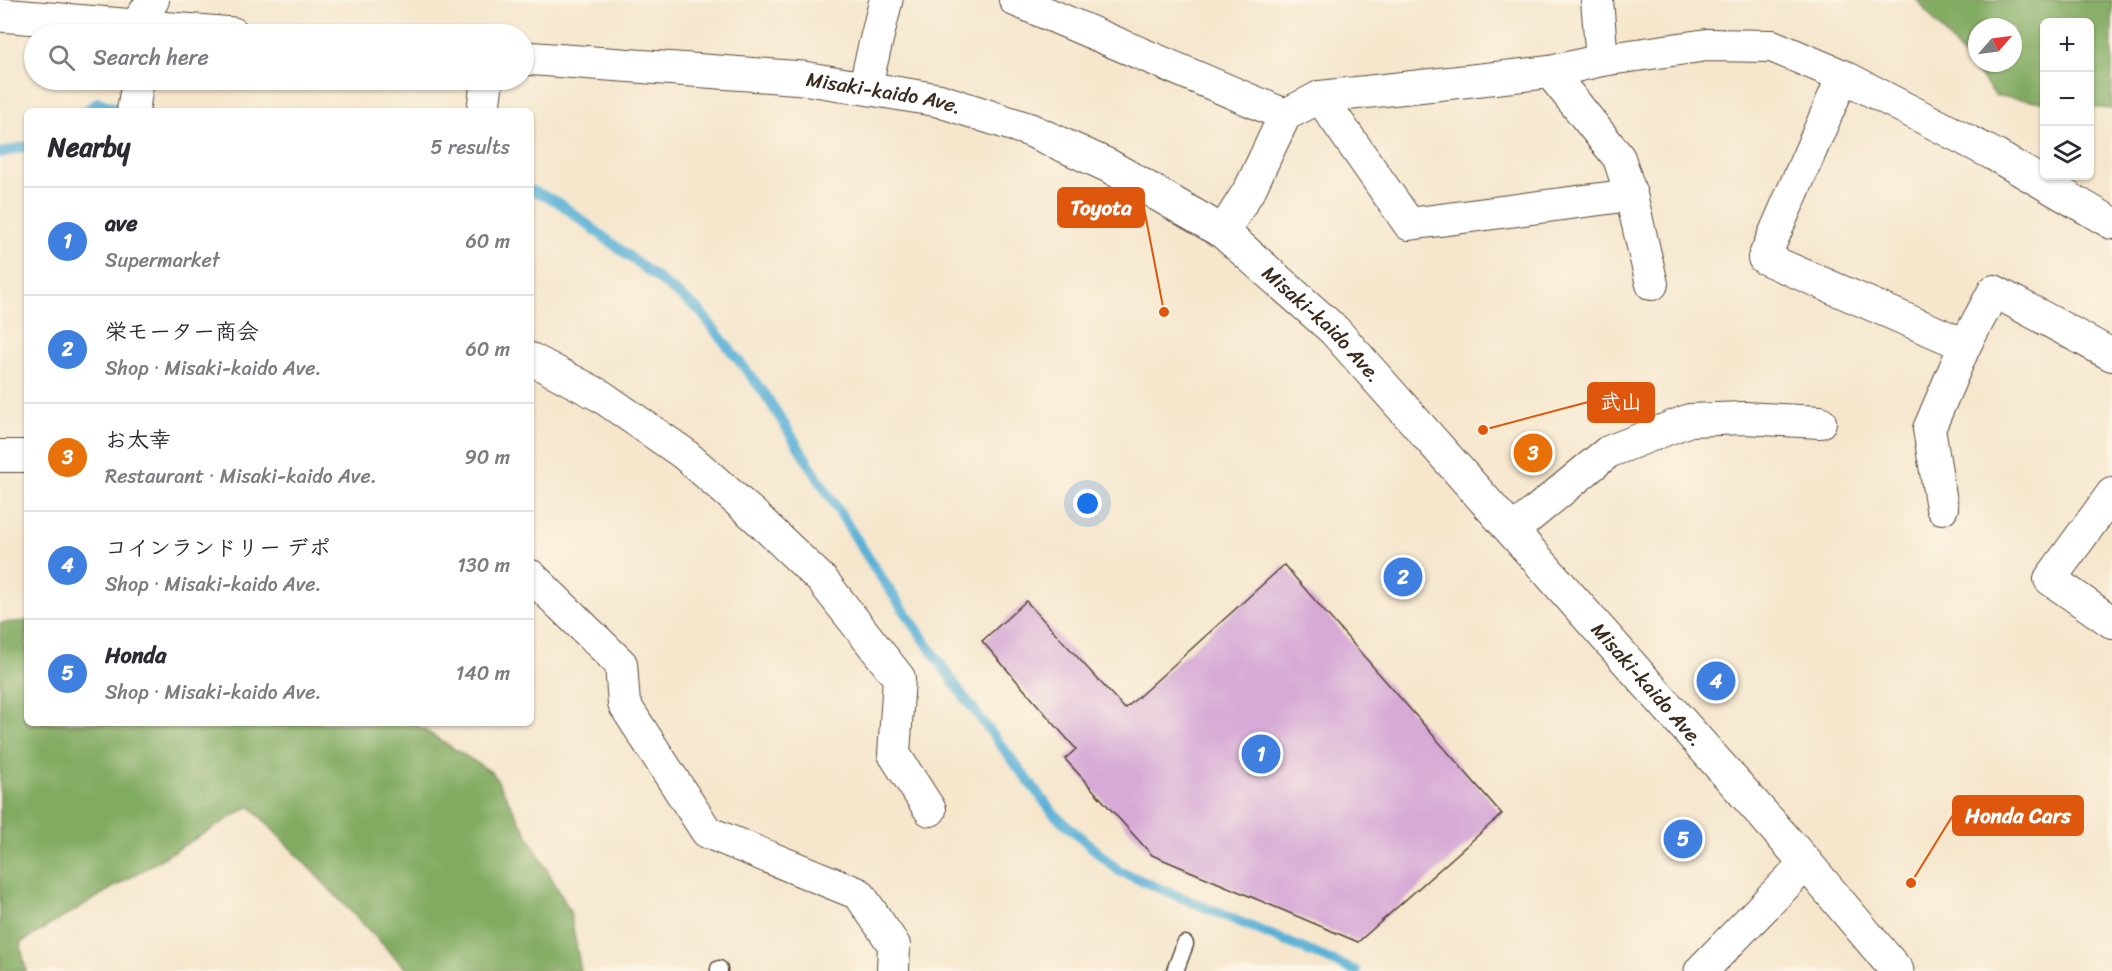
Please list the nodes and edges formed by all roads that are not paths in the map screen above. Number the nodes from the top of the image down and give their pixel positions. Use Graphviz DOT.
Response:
graph roads {
  1 [pos="886,0"];
  2 [pos="1015,0"];
  3 [pos="1597,0"];
  4 [pos="0,15"];
  5 [pos="145,22"];
  6 [pos="534,59"];
  7 [pos="1602,60"];
  8 [pos="1550,72"];
  9 [pos="1843,76"];
  10 [pos="865,87"];
  11 [pos="136,90"];
  12 [pos="486,90"];
  13 [pos="1320,97"];
  14 [pos="133,108"];
  15 [pos="483,108"];
  16 [pos="1285,115"];
  17 [pos="1631,195"];
  18 [pos="2112,224"];
  19 [pos="1223,232"];
  20 [pos="1652,284"];
  21 [pos="1965,345"];
  22 [pos="2112,355"];
  23 [pos="534,360"];
  24 [pos="1820,422"];
  25 [pos="0,456"];
  26 [pos="24,456"];
  27 [pos="2112,494"];
  28 [pos="1942,508"];
  29 [pos="1512,531"];
  30 [pos="534,579"];
  31 [pos="2112,622"];
  32 [pos="930,810"];
  33 [pos="1806,863"];
  34 [pos="1185,944"];
  35 [pos="893,971"];
  36 [pos="1175,971"];
  37 [pos="1701,971"];
  38 [pos="1897,971"];
  1 -- 10 [label="main road"];
  2 -- 16 [label="street"];
  3 -- 7 [label="street"];
  4 -- 5 [label="main road"];
  6 -- 10 [label="main road, Misaki-kaido Ave."];
  7 -- 8 [label="street"];
  7 -- 9 [label="street"];
  8 -- 13 [label="street"];
  8 -- 17 [label="street"];
  9 -- 18 [label="street"];
  9 -- 21 [label="street"];
  10 -- 19 [label="main road, Misaki-kaido Ave."];
  11 -- 14 [label="street"];
  12 -- 15 [label="street"];
  13 -- 16 [label="street"];
  13 -- 17 [label="street"];
  16 -- 19 [label="street"];
  17 -- 20 [label="street"];
  19 -- 29 [label="main road, Misaki-kaido Ave."];
  21 -- 22 [label="street"];
  21 -- 28 [label="street"];
  23 -- 32 [label="street"];
  24 -- 29 [label="street"];
  25 -- 26 [label="street"];
  27 -- 31 [label="street"];
  29 -- 33 [label="main road, Misaki-kaido Ave."];
  30 -- 35 [label="street"];
  33 -- 37 [label="main road"];
  33 -- 38 [label="main road, Misaki-kaido Ave."];
  34 -- 36 [label="lane"];
}
